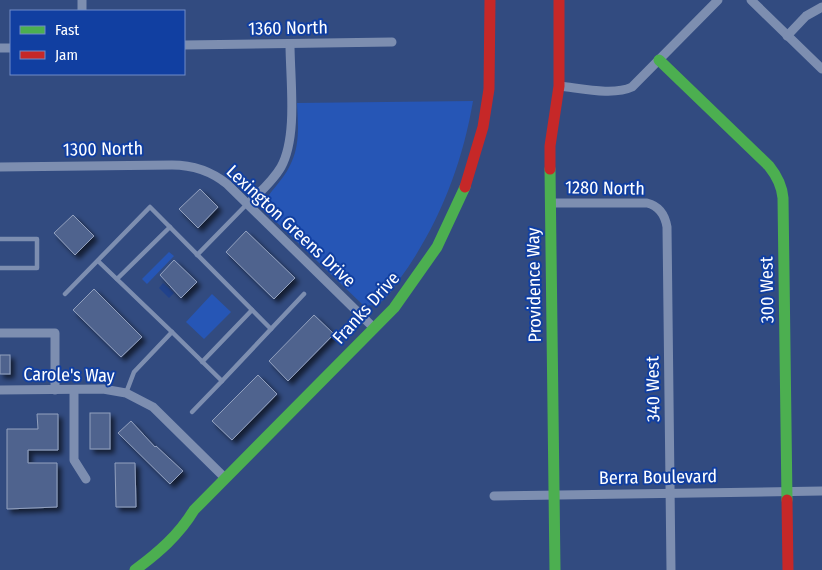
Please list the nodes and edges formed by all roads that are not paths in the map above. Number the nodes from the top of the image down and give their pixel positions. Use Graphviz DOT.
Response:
graph roads {
  1 [pos="490,0"];
  2 [pos="560,0"];
  3 [pos="718,0"];
  4 [pos="751,0"];
  5 [pos="822,7"];
  6 [pos="787,36"];
  7 [pos="392,42"];
  8 [pos="290,44"];
  9 [pos="185,45"];
  10 [pos="659,60"];
  11 [pos="822,69"];
  12 [pos="559,86"];
  13 [pos="0,167"];
  14 [pos="206,171"];
  15 [pos="550,203"];
  16 [pos="248,204"];
  17 [pos="659,209"];
  18 [pos="170,227"];
  19 [pos="0,239"];
  20 [pos="197,255"];
  21 [pos="98,261"];
  22 [pos="0,268"];
  23 [pos="117,280"];
  24 [pos="65,294"];
  25 [pos="304,294"];
  26 [pos="252,310"];
  27 [pos="374,328"];
  28 [pos="271,329"];
  29 [pos="172,332"];
  30 [pos="0,333"];
  31 [pos="202,362"];
  32 [pos="222,381"];
  33 [pos="0,390"];
  34 [pos="55,390"];
  35 [pos="74,390"];
  36 [pos="126,393"];
  37 [pos="192,412"];
  38 [pos="225,478"];
  39 [pos="86,479"];
  40 [pos="787,491"];
  41 [pos="822,491"];
  42 [pos="670,493"];
  43 [pos="554,494"];
  44 [pos="494,496"];
  45 [pos="135,570"];
  46 [pos="555,570"];
  47 [pos="672,570"];
  48 [pos="788,570"];
  1 -- 27 [label="street, Franks Drive"];
  2 -- 12 [label="street, Providence Way"];
  3 -- 10 [label="street"];
  4 -- 6 [label="street"];
  5 -- 6 [label="street"];
  6 -- 11 [label="street"];
  7 -- 8 [label="street, 1360 North"];
  8 -- 9 [label="street, 1360 North"];
  8 -- 16 [label="street"];
  10 -- 12 [label="street"];
  10 -- 40 [label="street, 300 West"];
  12 -- 15 [label="street, Providence Way"];
  13 -- 14 [label="street, 1300 North"];
  14 -- 16 [label="street, Lexington Greens Drive"];
  15 -- 17 [label="street, 1280 North"];
  15 -- 43 [label="street, Providence Way"];
  16 -- 20 [label="lane"];
  16 -- 27 [label="street, Lexington Greens Drive"];
  17 -- 42 [label="street, 340 West"];
  18 -- 20 [label="lane"];
  18 -- 21 [label="lane"];
  18 -- 23 [label="lane"];
  19 -- 22 [label="lane"];
  20 -- 26 [label="lane"];
  21 -- 23 [label="lane"];
  21 -- 24 [label="lane"];
  23 -- 29 [label="lane"];
  25 -- 28 [label="lane"];
  26 -- 28 [label="lane"];
  26 -- 31 [label="lane"];
  27 -- 38 [label="street, Franks Drive"];
  28 -- 32 [label="lane"];
  29 -- 31 [label="lane"];
  29 -- 36 [label="lane"];
  30 -- 34 [label="street"];
  31 -- 32 [label="lane"];
  32 -- 37 [label="lane"];
  33 -- 34 [label="street, Carole's Way"];
  34 -- 35 [label="street, Carole's Way"];
  35 -- 36 [label="street, Carole's Way"];
  35 -- 39 [label="street"];
  36 -- 38 [label="street, Carole's Way"];
  38 -- 45 [label="street, Franks Drive"];
  40 -- 41 [label="street, Berra Boulevard"];
  40 -- 42 [label="street, Berra Boulevard"];
  40 -- 48 [label="street, 300 West"];
  42 -- 43 [label="street, Berra Boulevard"];
  42 -- 47 [label="street, 340 West"];
  43 -- 44 [label="street, Berra Boulevard"];
  43 -- 46 [label="street, Providence Way"];
}
